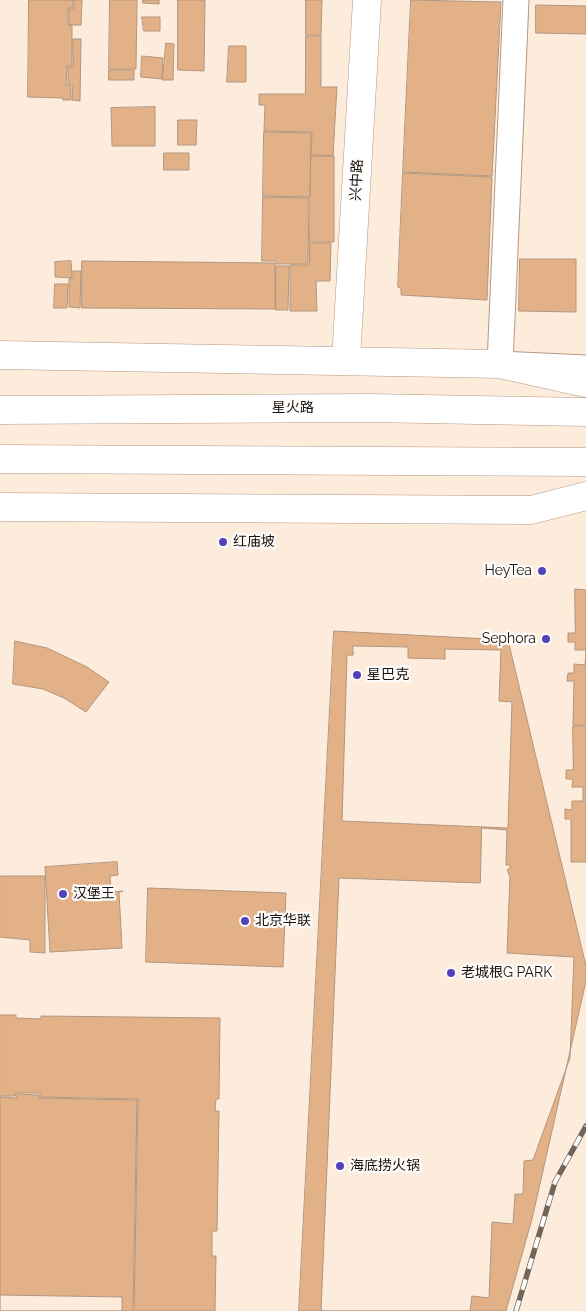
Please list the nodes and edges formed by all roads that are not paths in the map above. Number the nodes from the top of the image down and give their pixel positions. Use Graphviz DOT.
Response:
graph roads {
  1 [pos="367,0"];
  2 [pos="516,0"];
  3 [pos="0,355"];
  4 [pos="346,360"];
  5 [pos="500,364"];
  6 [pos="586,368"];
  7 [pos="586,383"];
  8 [pos="0,410"];
  9 [pos="586,412"];
  10 [pos="0,459"];
  11 [pos="586,462"];
  12 [pos="586,496"];
  13 [pos="586,506"];
  14 [pos="0,507"];
  15 [pos="531,510"];
  1 -- 4 [label="main road, 兴中路"];
  2 -- 5 [label="street"];
  3 -- 4 [label="main road"];
  4 -- 5 [label="main road"];
  5 -- 6 [label="street"];
  5 -- 7 [label="main road"];
  8 -- 9 [label="main road, 星火路"];
  10 -- 11 [label="main road"];
  12 -- 15 [label="main road"];
  13 -- 15 [label="street"];
  14 -- 15 [label="main road"];
}
